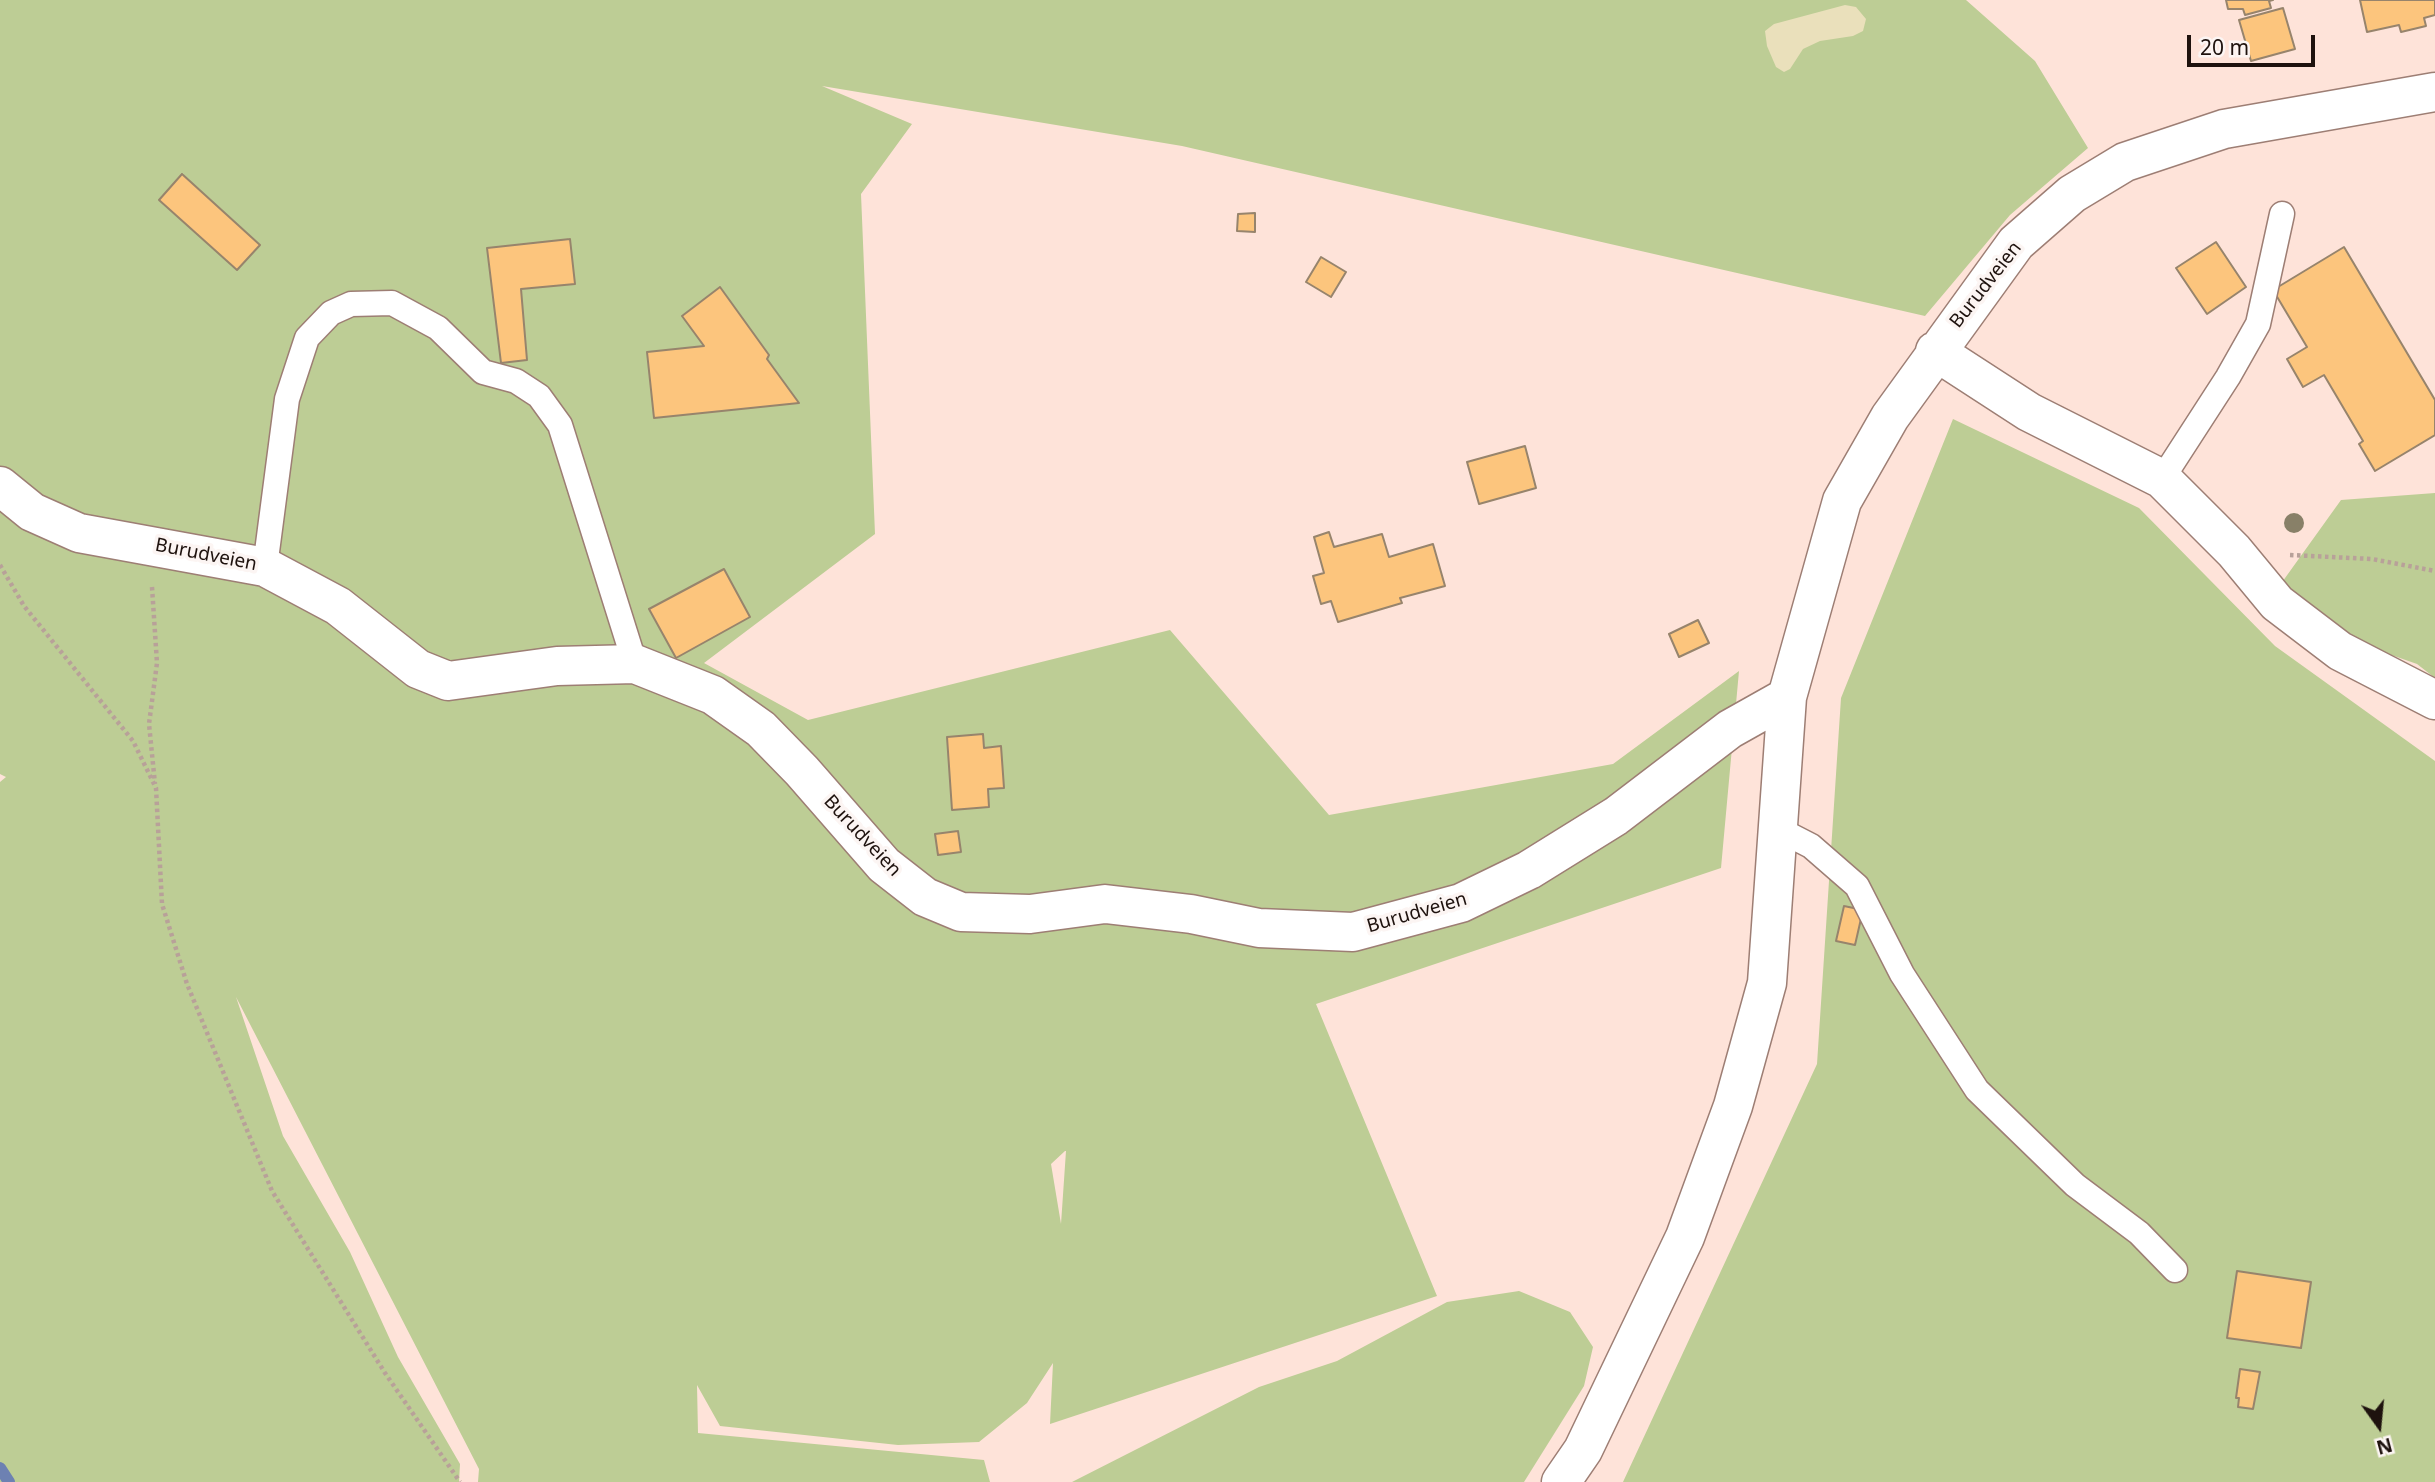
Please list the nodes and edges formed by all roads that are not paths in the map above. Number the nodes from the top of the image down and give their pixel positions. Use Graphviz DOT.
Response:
graph roads {
  1 [pos="2435,92"];
  2 [pos="2282,214"];
  3 [pos="1936,351"];
  4 [pos="2161,479"];
  5 [pos="0,486"];
  6 [pos="265,567"];
  7 [pos="635,664"];
  8 [pos="1787,697"];
  9 [pos="2435,700"];
  10 [pos="1776,828"];
  11 [pos="2175,1270"];
  12 [pos="1561,1482"];
  1 -- 3 [label="street, Burudveien"];
  2 -- 4 [label="lane"];
  3 -- 4 [label="street"];
  3 -- 8 [label="street, Burudveien"];
  4 -- 9 [label="street"];
  5 -- 6 [label="street, Burudveien"];
  6 -- 7 [label="street, Burudveien"];
  6 -- 7 [label="lane"];
  7 -- 8 [label="street, Burudveien"];
  8 -- 10 [label="street, Burudveien"];
  10 -- 11 [label="lane"];
  10 -- 12 [label="street, Burudveien"];
}
